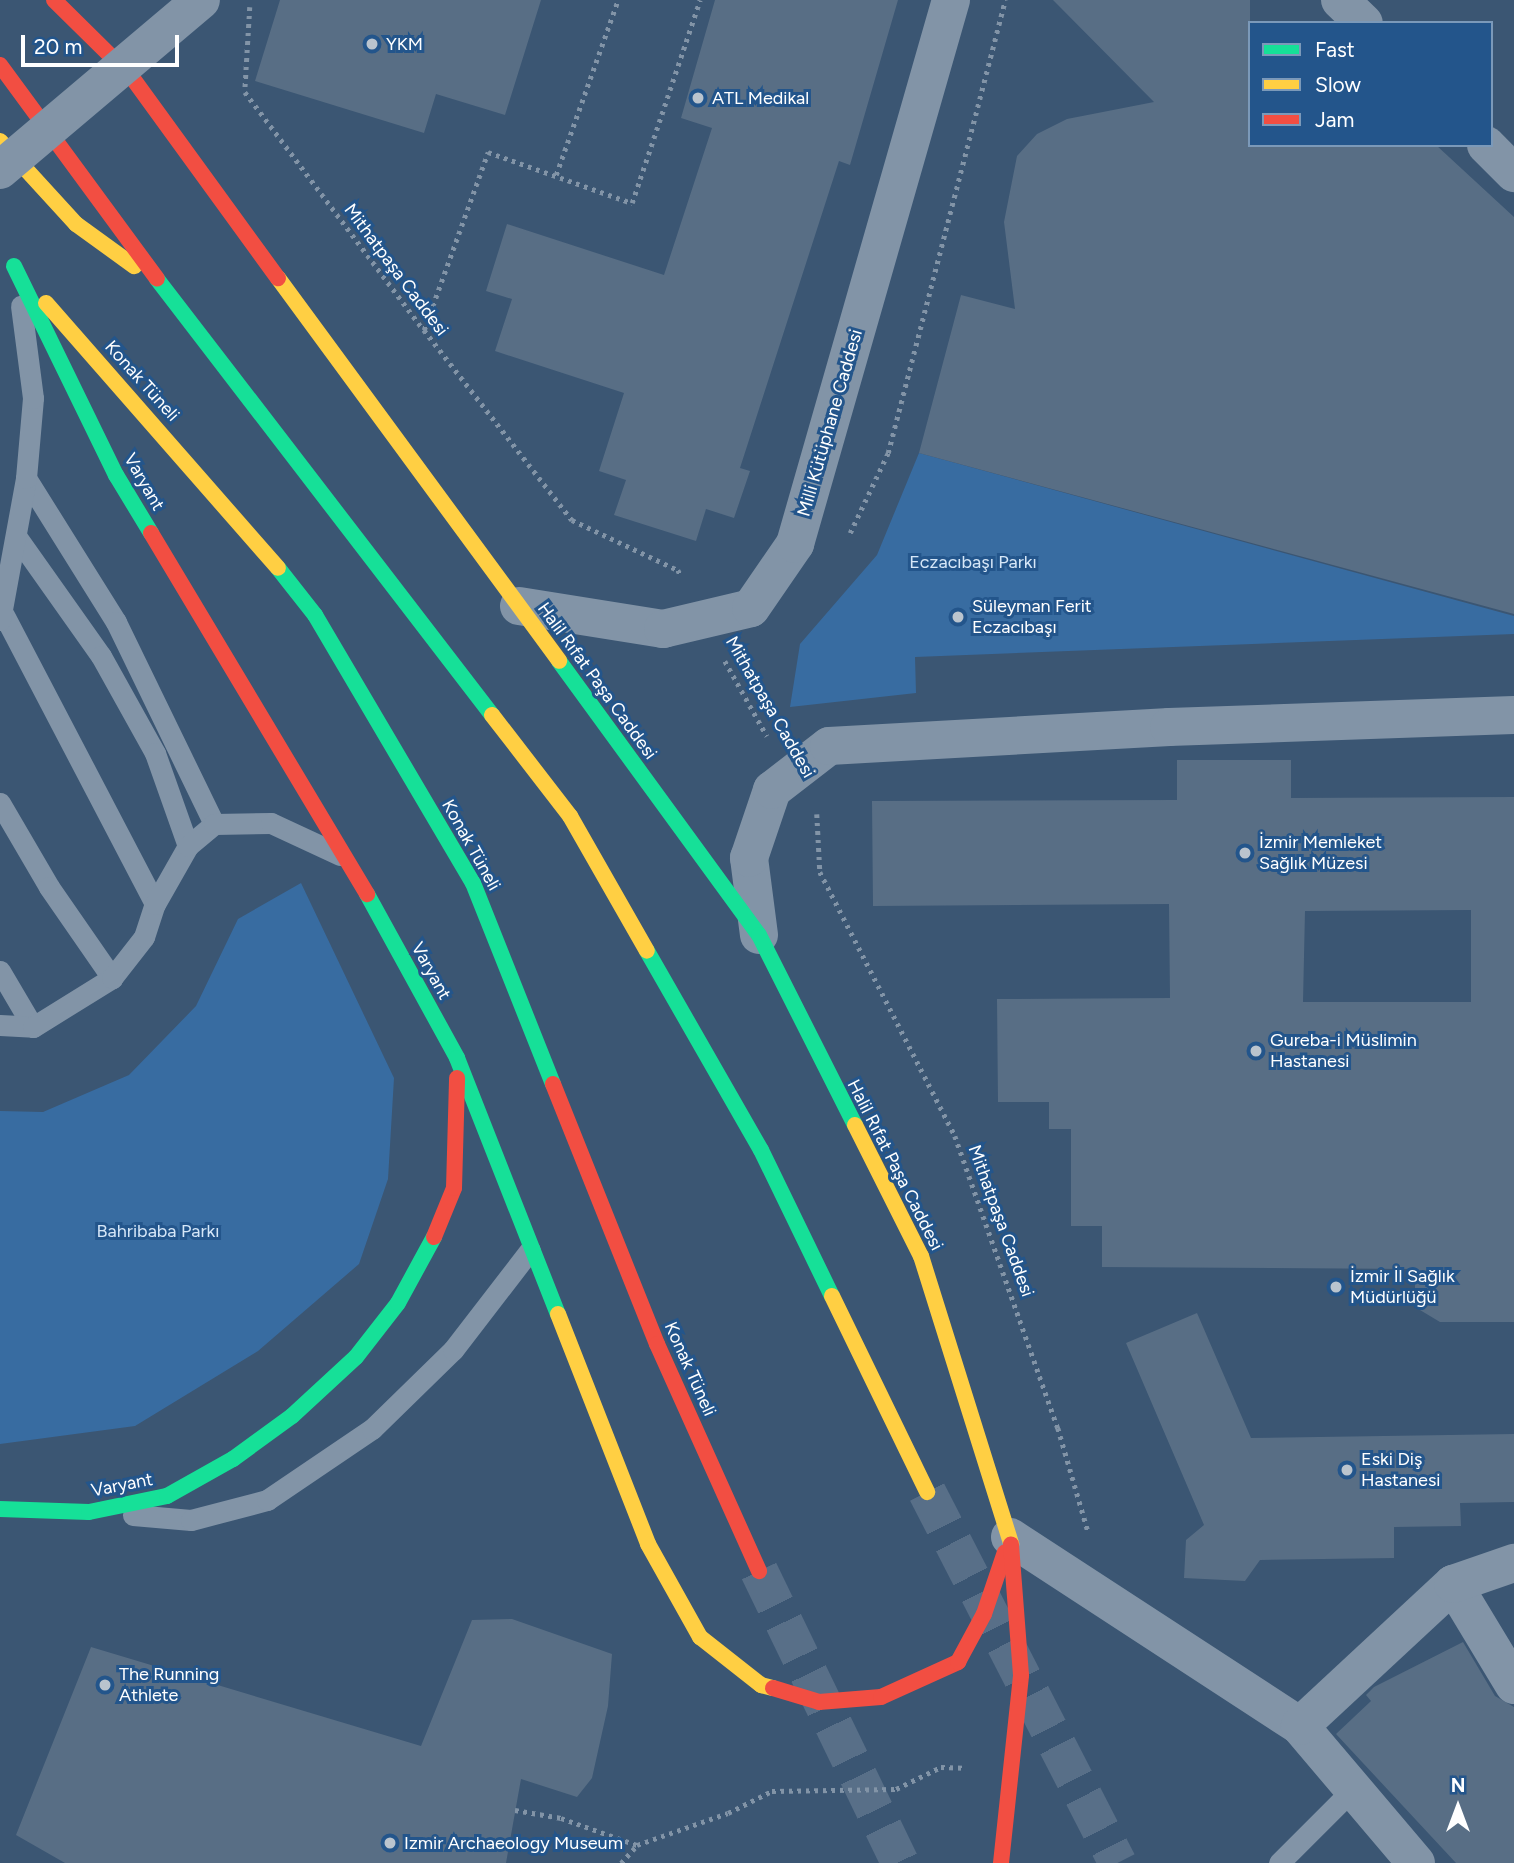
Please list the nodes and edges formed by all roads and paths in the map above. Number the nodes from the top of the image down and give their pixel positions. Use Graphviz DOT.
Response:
graph roads {
  1 [pos="54,0"];
  2 [pos="76,0"];
  3 [pos="201,0"];
  4 [pos="251,0"];
  5 [pos="618,0"];
  6 [pos="700,0"];
  7 [pos="951,0"];
  8 [pos="0,65"];
  9 [pos="131,76"];
  10 [pos="0,141"];
  11 [pos="1488,147"];
  12 [pos="0,170"];
  13 [pos="1514,173"];
  14 [pos="556,175"];
  15 [pos="7,259"];
  16 [pos="162,286"];
  17 [pos="424,330"];
  18 [pos="26,478"];
  19 [pos="16,536"];
  20 [pos="519,606"];
  21 [pos="2,617"];
  22 [pos="704,620"];
  23 [pos="1514,715"];
  24 [pos="791,775"];
  25 [pos="0,803"];
  26 [pos="214,824"];
  27 [pos="188,846"];
  28 [pos="347,858"];
  29 [pos="155,904"];
  30 [pos="759,935"];
  31 [pos="0,971"];
  32 [pos="112,978"];
  33 [pos="0,1025"];
  34 [pos="33,1027"];
  35 [pos="457,1058"];
  36 [pos="530,1251"];
  37 [pos="927,1492"];
  38 [pos="0,1509"];
  39 [pos="89,1512"];
  40 [pos="1010,1537"];
  41 [pos="1514,1563"];
  42 [pos="759,1571"];
  43 [pos="1453,1584"];
  44 [pos="1101,1597"];
  45 [pos="1514,1685"];
  46 [pos="1300,1726"];
  47 [pos="978,1769"];
  48 [pos="1353,1789"];
  49 [pos="515,1810"];
  50 [pos="637,1845"];
  51 [pos="621,1863"];
  52 [pos="1001,1863"];
  53 [pos="1279,1863"];
  54 [pos="1416,1863"];
  1 -- 9 [label="main road, Halil Rıfat Paşa Caddesi"];
  2 -- 9 [label="lane"];
  3 -- 12 [label="street, bridge"];
  4 -- 17 [label="path, Mithatpaşa Caddesi"];
  5 -- 14 [label="path"];
  6 -- 14 [label="path"];
  7 -- 22 [label="street, Milli Kütüphane Caddesi"];
  8 -- 16 [label="main road"];
  9 -- 20 [label="main road, Halil Rıfat Paşa Caddesi"];
  10 -- 16 [label="main road"];
  11 -- 13 [label="street"];
  14 -- 17 [label="path"];
  15 -- 18 [label="lane"];
  15 -- 28 [label="main road, Varyant"];
  15 -- 42 [label="main road, Konak Tüneli"];
  16 -- 37 [label="main road"];
  17 -- 22 [label="path, Mithatpaşa Caddesi"];
  18 -- 19 [label="lane"];
  18 -- 26 [label="lane"];
  19 -- 21 [label="lane"];
  19 -- 27 [label="lane"];
  20 -- 22 [label="street, Milli Kütüphane Caddesi"];
  20 -- 30 [label="main road, Halil Rıfat Paşa Caddesi"];
  21 -- 29 [label="lane"];
  22 -- 24 [label="path, Mithatpaşa Caddesi"];
  23 -- 24 [label="street"];
  24 -- 30 [label="street"];
  24 -- 44 [label="path, Mithatpaşa Caddesi"];
  25 -- 32 [label="lane"];
  26 -- 27 [label="lane"];
  26 -- 28 [label="lane"];
  27 -- 29 [label="lane"];
  28 -- 35 [label="main road, Varyant"];
  29 -- 32 [label="lane"];
  30 -- 40 [label="main road, Halil Rıfat Paşa Caddesi"];
  31 -- 34 [label="lane"];
  32 -- 34 [label="lane"];
  33 -- 34 [label="lane"];
  35 -- 36 [label="main road"];
  35 -- 39 [label="main road, Varyant"];
  36 -- 39 [label="lane"];
  36 -- 40 [label="main road"];
  38 -- 39 [label="main road, Varyant"];
  40 -- 44 [label="street"];
  40 -- 52 [label="main road, Halil Rıfat Paşa Caddesi"];
  41 -- 43 [label="street"];
  43 -- 45 [label="street"];
  43 -- 46 [label="street"];
  44 -- 46 [label="street"];
  46 -- 48 [label="street"];
  47 -- 50 [label="path"];
  48 -- 53 [label="lane"];
  48 -- 54 [label="street"];
  49 -- 50 [label="path"];
  50 -- 51 [label="path"];
}
